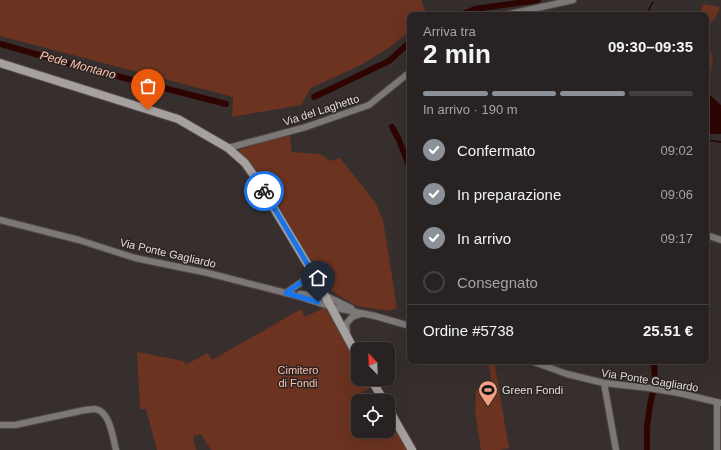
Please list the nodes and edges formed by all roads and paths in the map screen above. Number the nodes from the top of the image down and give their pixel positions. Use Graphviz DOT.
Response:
graph roads {
  1 [pos="572,0"];
  2 [pos="550,3"];
  3 [pos="517,12"];
  4 [pos="0,63"];
  5 [pos="407,74"];
  6 [pos="228,148"];
  7 [pos="0,220"];
  8 [pos="709,236"];
  9 [pos="721,240"];
  10 [pos="311,270"];
  11 [pos="286,293"];
  12 [pos="326,296"];
  13 [pos="332,307"];
  14 [pos="362,313"];
  15 [pos="407,325"];
  16 [pos="347,336"];
  17 [pos="351,343"];
  18 [pos="539,364"];
  19 [pos="604,383"];
  20 [pos="719,402"];
  21 [pos="395,420"];
  22 [pos="0,425"];
  23 [pos="116,450"];
  24 [pos="412,450"];
  25 [pos="616,450"];
  26 [pos="717,450"];
  1 -- 2 [label="street"];
  2 -- 3 [label="street"];
  4 -- 6 [label="main road"];
  5 -- 6 [label="street, Via del Laghetto"];
  6 -- 10 [label="main road"];
  7 -- 11 [label="street, Via Ponte Gagliardo"];
  8 -- 9 [label="street"];
  10 -- 11 [label="street"];
  10 -- 12 [label="main road"];
  11 -- 12 [label="street, Via Ponte Gagliardo"];
  11 -- 13 [label="street, Via Ponte Gagliardo"];
  12 -- 13 [label="main road"];
  12 -- 14 [label="street, Via Ponte Gagliardo"];
  13 -- 14 [label="street, Via Ponte Gagliardo"];
  13 -- 16 [label="main road"];
  14 -- 15 [label="street, Via Ponte Gagliardo"];
  14 -- 16 [label="street"];
  16 -- 17 [label="main road"];
  18 -- 19 [label="street, Via Ponte Gagliardo"];
  19 -- 20 [label="street, Via Ponte Gagliardo"];
  19 -- 25 [label="street"];
  20 -- 26 [label="street"];
  21 -- 24 [label="main road"];
  22 -- 23 [label="street"];
}
